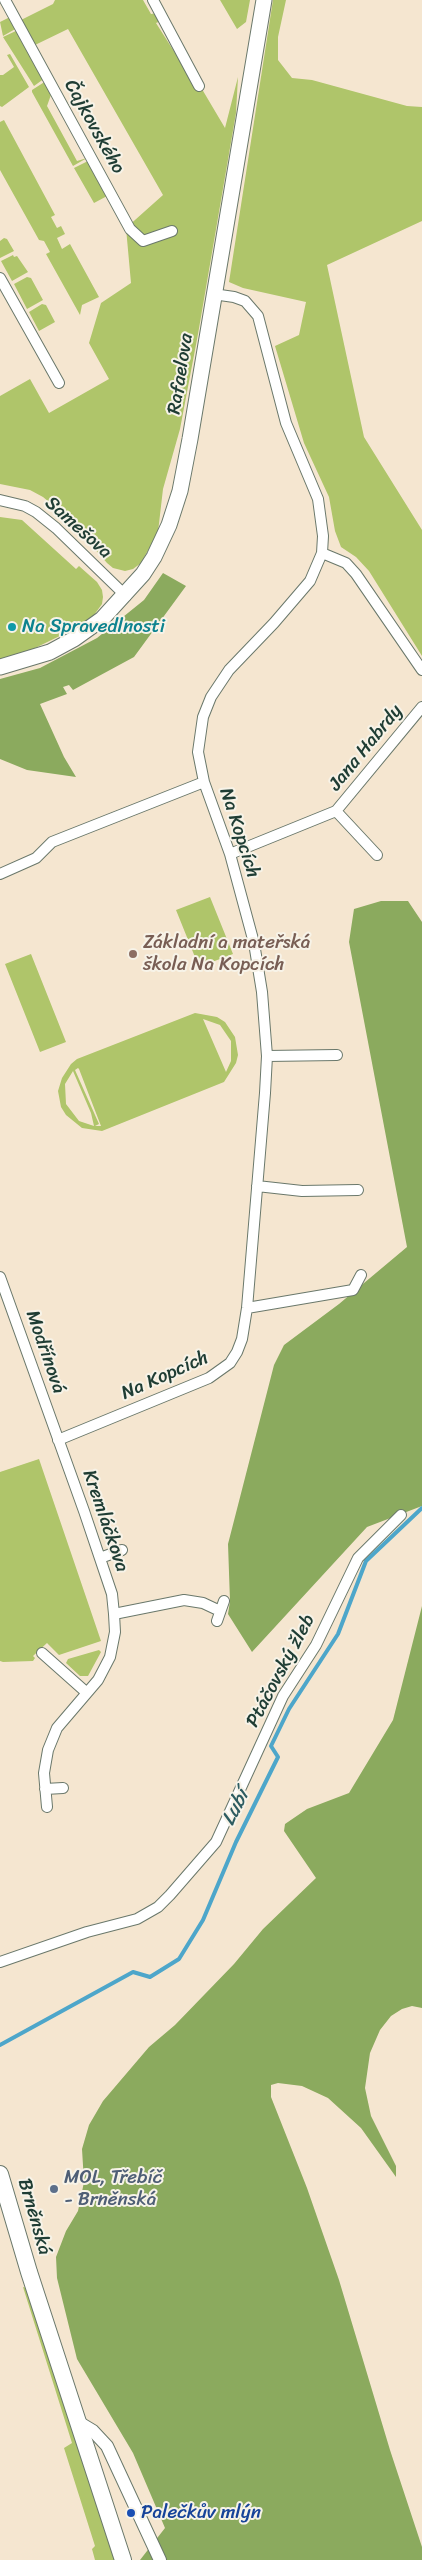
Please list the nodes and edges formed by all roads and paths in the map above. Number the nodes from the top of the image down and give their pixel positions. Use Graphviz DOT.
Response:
graph roads {
  1 [pos="5,0"];
  2 [pos="153,0"];
  3 [pos="264,0"];
  4 [pos="199,86"];
  5 [pos="172,231"];
  6 [pos="0,278"];
  7 [pos="213,294"];
  8 [pos="59,383"];
  9 [pos="0,500"];
  10 [pos="322,553"];
  11 [pos="126,596"];
  12 [pos="0,667"];
  13 [pos="422,670"];
  14 [pos="422,707"];
  15 [pos="204,782"];
  16 [pos="336,812"];
  17 [pos="230,854"];
  18 [pos="378,855"];
  19 [pos="0,874"];
  20 [pos="337,1054"];
  21 [pos="267,1056"];
  22 [pos="257,1186"];
  23 [pos="358,1190"];
  24 [pos="361,1275"];
  25 [pos="0,1277"];
  26 [pos="247,1308"];
  27 [pos="58,1440"];
  28 [pos="401,1515"];
  29 [pos="122,1550"];
  30 [pos="100,1558"];
  31 [pos="224,1601"];
  32 [pos="114,1614"];
  33 [pos="42,1653"];
  34 [pos="87,1693"];
  35 [pos="64,1788"];
  36 [pos="45,1789"];
  37 [pos="47,1807"];
  38 [pos="0,1962"];
  39 [pos="0,2174"];
  40 [pos="78,2422"];
  41 [pos="123,2560"];
  42 [pos="160,2560"];
  1 -- 5 [label="street, Čajkovského"];
  2 -- 4 [label="street"];
  3 -- 7 [label="main road, Rafaelova"];
  6 -- 8 [label="street"];
  7 -- 10 [label="street"];
  7 -- 11 [label="main road, Rafaelova"];
  9 -- 11 [label="street, Samešova"];
  10 -- 13 [label="street"];
  10 -- 15 [label="street"];
  11 -- 12 [label="main road, Rafaelova"];
  14 -- 16 [label="street, Jana Habrdy"];
  15 -- 17 [label="street, Na Kopcích"];
  15 -- 19 [label="street, Na Kopcích"];
  16 -- 17 [label="street, Jana Habrdy"];
  16 -- 18 [label="street, Jana Habrdy"];
  17 -- 21 [label="street, Na Kopcích"];
  20 -- 21 [label="street"];
  21 -- 22 [label="street, Na Kopcích"];
  22 -- 23 [label="street"];
  22 -- 26 [label="street, Na Kopcích"];
  24 -- 26 [label="street"];
  25 -- 27 [label="street, Modřínová"];
  26 -- 27 [label="street, Na Kopcích"];
  27 -- 30 [label="street, Kremláčkova"];
  28 -- 38 [label="street, Ptáčovský žleb"];
  29 -- 30 [label="street"];
  30 -- 32 [label="street, Kremláčkova"];
  31 -- 32 [label="street"];
  32 -- 34 [label="street, Kremláčkova"];
  33 -- 34 [label="street"];
  34 -- 36 [label="street, Kremláčkova"];
  35 -- 36 [label="street"];
  36 -- 37 [label="street, Kremláčkova"];
  39 -- 40 [label="main road, Brněnská"];
  40 -- 41 [label="main road, Brněnská"];
  40 -- 42 [label="street"];
}
